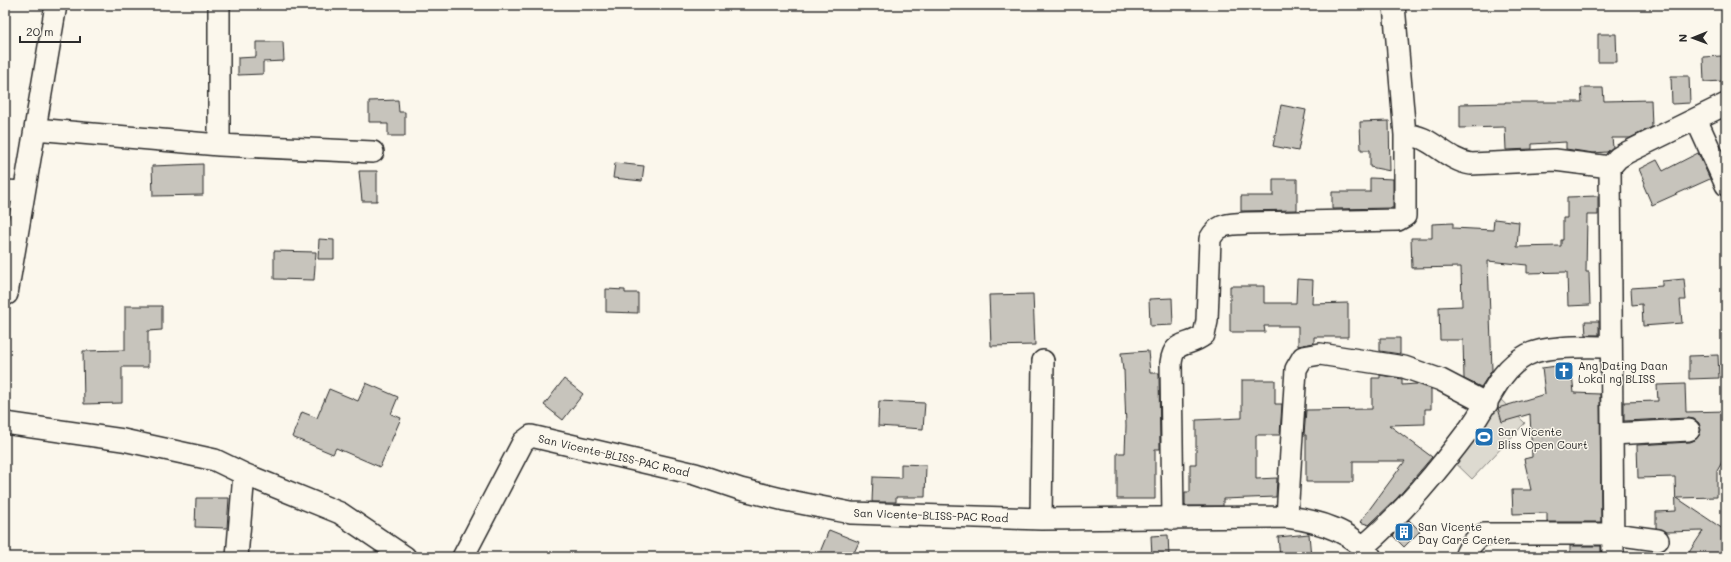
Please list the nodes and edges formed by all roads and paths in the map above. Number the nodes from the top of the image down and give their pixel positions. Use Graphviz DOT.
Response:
graph roads {
  1 [pos="56,5"];
  2 [pos="219,5"];
  3 [pos="1394,5"];
  4 [pos="1726,104"];
  5 [pos="1696,119"];
  6 [pos="35,129"];
  7 [pos="1405,135"];
  8 [pos="219,145"];
  9 [pos="373,152"];
  10 [pos="1610,167"];
  11 [pos="1726,185"];
  12 [pos="15,191"];
  13 [pos="7,294"];
  14 [pos="1611,346"];
  15 [pos="1043,361"];
  16 [pos="1487,404"];
  17 [pos="5,423"];
  18 [pos="1689,430"];
  19 [pos="1612,434"];
  20 [pos="244,474"];
  21 [pos="1287,517"];
  22 [pos="1041,519"];
  23 [pos="1173,519"];
  24 [pos="1614,534"];
  25 [pos="1658,540"];
  26 [pos="1367,552"];
  27 [pos="237,557"];
  28 [pos="405,557"];
  29 [pos="463,557"];
  30 [pos="1465,557"];
  31 [pos="1613,557"];
  1 -- 6 [label="street"];
  2 -- 8 [label="street"];
  3 -- 7 [label="street"];
  4 -- 5 [label="street"];
  5 -- 10 [label="street"];
  5 -- 11 [label="street"];
  6 -- 8 [label="street"];
  6 -- 12 [label="street"];
  7 -- 10 [label="street"];
  7 -- 23 [label="street"];
  8 -- 9 [label="street"];
  10 -- 14 [label="street"];
  12 -- 13 [label="street"];
  14 -- 16 [label="street"];
  14 -- 19 [label="street"];
  15 -- 22 [label="street"];
  16 -- 21 [label="street"];
  16 -- 26 [label="street"];
  17 -- 20 [label="street"];
  18 -- 19 [label="street"];
  19 -- 24 [label="street"];
  20 -- 27 [label="street"];
  20 -- 28 [label="street"];
  21 -- 23 [label="street, San Vicente-BLISS-PAC Road"];
  21 -- 26 [label="street, San Vicente-BLISS-PAC Road"];
  22 -- 23 [label="street, San Vicente-BLISS-PAC Road"];
  22 -- 29 [label="street, San Vicente-BLISS-PAC Road"];
  24 -- 25 [label="street"];
  24 -- 30 [label="street"];
  24 -- 31 [label="street"];
}
